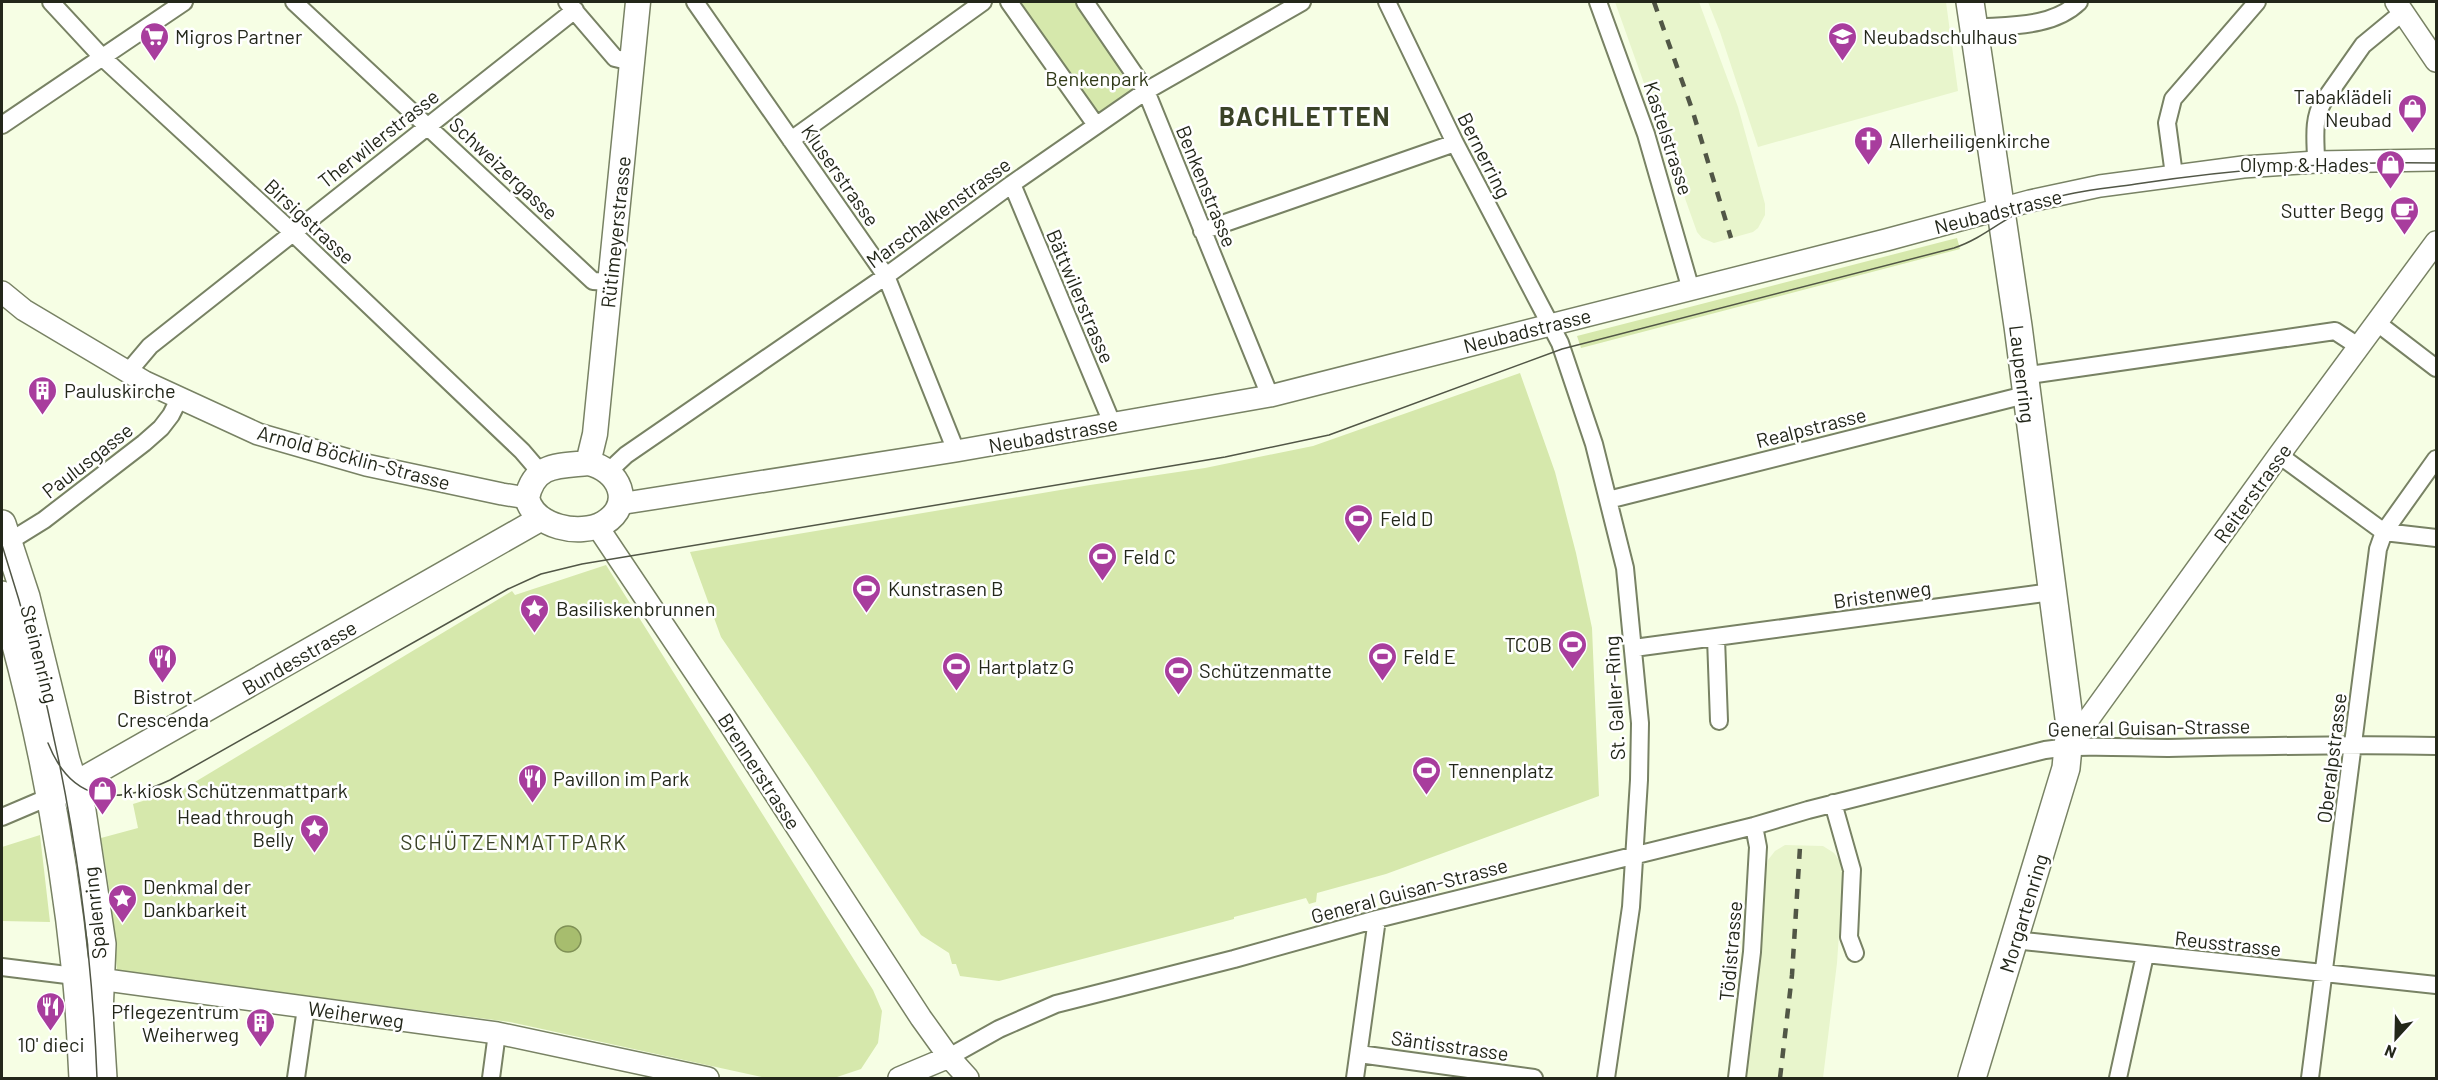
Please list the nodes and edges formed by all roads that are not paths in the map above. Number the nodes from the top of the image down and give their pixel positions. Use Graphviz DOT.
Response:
graph roads {
  1 [pos="51,2"];
  2 [pos="184,2"];
  3 [pos="294,2"];
  4 [pos="638,2"];
  5 [pos="983,2"];
  6 [pos="1009,2"];
  7 [pos="1085,2"];
  8 [pos="1302,2"];
  9 [pos="1387,2"];
  10 [pos="1598,2"];
  11 [pos="1970,2"];
  12 [pos="2079,2"];
  13 [pos="2257,2"];
  14 [pos="700,3"];
  15 [pos="571,6"];
  16 [pos="2400,7"];
  17 [pos="1974,28"];
  18 [pos="102,57"];
  19 [pos="2436,61"];
  20 [pos="632,62"];
  21 [pos="1146,91"];
  22 [pos="2,125"];
  23 [pos="1096,125"];
  24 [pos="428,126"];
  25 [pos="790,140"];
  26 [pos="1455,143"];
  27 [pos="2436,161"];
  28 [pos="2316,162"];
  29 [pos="2174,175"];
  30 [pos="1012,184"];
  31 [pos="2000,208"];
  32 [pos="1202,231"];
  33 [pos="292,232"];
  34 [pos="2436,242"];
  35 [pos="886,276"];
  36 [pos="610,282"];
  37 [pos="1691,290"];
  38 [pos="2,292"];
  39 [pos="2376,322"];
  40 [pos="1551,324"];
  41 [pos="2358,346"];
  42 [pos="2436,368"];
  43 [pos="128,372"];
  44 [pos="2024,386"];
  45 [pos="1270,396"];
  46 [pos="179,399"];
  47 [pos="1112,423"];
  48 [pos="956,451"];
  49 [pos="2278,455"];
  50 [pos="2436,459"];
  51 [pos="599,467"];
  52 [pos="540,472"];
  53 [pos="527,498"];
  54 [pos="1608,500"];
  55 [pos="618,504"];
  56 [pos="540,519"];
  57 [pos="597,526"];
  58 [pos="2384,532"];
  59 [pos="4,537"];
  60 [pos="2436,537"];
  61 [pos="2052,592"];
  62 [pos="2,595"];
  63 [pos="1716,638"];
  64 [pos="1634,648"];
  65 [pos="1719,722"];
  66 [pos="2354,744"];
  67 [pos="2069,746"];
  68 [pos="2436,746"];
  69 [pos="60,792"];
  70 [pos="1833,803"];
  71 [pos="2,817"];
  72 [pos="1754,826"];
  73 [pos="1635,856"];
  74 [pos="1377,919"];
  75 [pos="2014,940"];
  76 [pos="1855,953"];
  77 [pos="2145,955"];
  78 [pos="2,967"];
  79 [pos="2325,974"];
  80 [pos="88,977"];
  81 [pos="2436,985"];
  82 [pos="306,1008"];
  83 [pos="497,1033"];
  84 [pos="1359,1054"];
  85 [pos="949,1057"];
  86 [pos="83,1078"];
  87 [pos="103,1078"];
  88 [pos="296,1078"];
  89 [pos="491,1078"];
  90 [pos="708,1078"];
  91 [pos="899,1078"];
  92 [pos="968,1078"];
  93 [pos="1355,1078"];
  94 [pos="1534,1078"];
  95 [pos="1606,1078"];
  96 [pos="1737,1078"];
  97 [pos="1972,1078"];
  98 [pos="2118,1078"];
  99 [pos="2310,1078"];
  1 -- 18 [label="street, Birsigstrasse"];
  2 -- 18 [label="street"];
  3 -- 24 [label="street, Schweizergasse"];
  4 -- 20 [label="main road, Rütimeyerstrasse"];
  5 -- 25 [label="street"];
  6 -- 23 [label="street"];
  7 -- 21 [label="street, Benkenstrasse"];
  8 -- 21 [label="street, Marschalkenstrasse"];
  9 -- 26 [label="street, Bernerring"];
  10 -- 37 [label="street, Kastelstrasse"];
  11 -- 17 [label="main road, Laupenring"];
  12 -- 17 [label="street"];
  13 -- 29 [label="street"];
  14 -- 25 [label="street, Kluserstrasse"];
  15 -- 20 [label="street"];
  15 -- 24 [label="street, Therwilerstrasse"];
  16 -- 19 [label="street"];
  16 -- 28 [label="street"];
  17 -- 31 [label="main road, Laupenring"];
  18 -- 22 [label="street"];
  18 -- 33 [label="street, Birsigstrasse"];
  20 -- 36 [label="main road, Rütimeyerstrasse"];
  21 -- 23 [label="street, Marschalkenstrasse"];
  21 -- 32 [label="street, Benkenstrasse"];
  23 -- 30 [label="street, Marschalkenstrasse"];
  24 -- 33 [label="street, Therwilerstrasse"];
  24 -- 36 [label="street, Schweizergasse"];
  25 -- 35 [label="street, Kluserstrasse"];
  26 -- 32 [label="street"];
  26 -- 40 [label="street, Bernerring"];
  27 -- 28 [label="street, Neubadstrasse"];
  28 -- 29 [label="street, Neubadstrasse"];
  29 -- 31 [label="street, Neubadstrasse"];
  30 -- 35 [label="street, Marschalkenstrasse"];
  30 -- 47 [label="street, Bättwilerstrasse"];
  31 -- 37 [label="street, Neubadstrasse"];
  31 -- 44 [label="main road, Laupenring"];
  32 -- 45 [label="street, Benkenstrasse"];
  33 -- 43 [label="street, Therwilerstrasse"];
  33 -- 52 [label="street, Birsigstrasse"];
  34 -- 39 [label="street, Reiterstrasse"];
  35 -- 48 [label="street, Kluserstrasse"];
  35 -- 51 [label="street, Marschalkenstrasse"];
  36 -- 51 [label="main road, Rütimeyerstrasse"];
  37 -- 40 [label="street, Neubadstrasse"];
  38 -- 43 [label="street, Arnold Böcklin-Strasse"];
  39 -- 41 [label="street, Reiterstrasse"];
  39 -- 42 [label="street"];
  40 -- 45 [label="street, Neubadstrasse"];
  40 -- 54 [label="street, St. Galler-Ring"];
  41 -- 44 [label="street, Realpstrasse"];
  41 -- 49 [label="street, Reiterstrasse"];
  43 -- 46 [label="street, Arnold Böcklin-Strasse"];
  44 -- 54 [label="street, Realpstrasse"];
  44 -- 61 [label="main road, Laupenring"];
  45 -- 47 [label="street, Neubadstrasse"];
  46 -- 53 [label="street, Arnold Böcklin-Strasse"];
  46 -- 59 [label="street, Paulusgasse"];
  47 -- 48 [label="street, Neubadstrasse"];
  48 -- 55 [label="street, Neubadstrasse"];
  49 -- 58 [label="street"];
  49 -- 67 [label="street, Reiterstrasse"];
  50 -- 58 [label="street, Oberalpstrasse"];
  51 -- 52 [label="main road"];
  51 -- 55 [label="main road"];
  52 -- 53 [label="main road"];
  53 -- 56 [label="main road"];
  54 -- 64 [label="street, St. Galler-Ring"];
  55 -- 57 [label="main road"];
  56 -- 57 [label="main road"];
  56 -- 69 [label="main road, Bundesstrasse"];
  57 -- 85 [label="street, Brennerstrasse"];
  58 -- 60 [label="street"];
  58 -- 66 [label="street, Oberalpstrasse"];
  59 -- 69 [label="main road, Steinenring"];
  61 -- 63 [label="street, Bristenweg"];
  61 -- 67 [label="main road, Laupenring"];
  62 -- 69 [label="main road, Steinenring"];
  63 -- 64 [label="street, Bristenweg"];
  63 -- 65 [label="street"];
  64 -- 73 [label="street, St. Galler-Ring"];
  66 -- 67 [label="street, General Guisan-Strasse"];
  66 -- 68 [label="street, General Guisan-Strasse"];
  66 -- 79 [label="street, Oberalpstrasse"];
  67 -- 70 [label="street, General Guisan-Strasse"];
  67 -- 75 [label="main road, Morgartenring"];
  69 -- 71 [label="street"];
  69 -- 80 [label="main road, Spalenring"];
  70 -- 72 [label="street, General Guisan-Strasse"];
  70 -- 76 [label="street"];
  72 -- 73 [label="street, General Guisan-Strasse"];
  72 -- 96 [label="street, Tödistrasse"];
  73 -- 74 [label="street, General Guisan-Strasse"];
  73 -- 95 [label="street, St. Galler-Ring"];
  74 -- 84 [label="street"];
  74 -- 85 [label="street, General Guisan-Strasse"];
  75 -- 77 [label="street, Reusstrasse"];
  75 -- 97 [label="main road, Morgartenring"];
  77 -- 79 [label="street, Reusstrasse"];
  77 -- 98 [label="street"];
  78 -- 80 [label="street, Weiherweg"];
  79 -- 81 [label="street, Reusstrasse"];
  79 -- 99 [label="street, Oberalpstrasse"];
  80 -- 82 [label="street, Weiherweg"];
  80 -- 86 [label="main road, Spalenring"];
  80 -- 87 [label="main road, Spalenring"];
  82 -- 83 [label="street, Weiherweg"];
  82 -- 88 [label="street"];
  83 -- 89 [label="street"];
  83 -- 90 [label="street, Weiherweg"];
  84 -- 93 [label="street"];
  84 -- 94 [label="street, Säntisstrasse"];
  85 -- 91 [label="street"];
  85 -- 92 [label="street, Brennerstrasse"];
}
